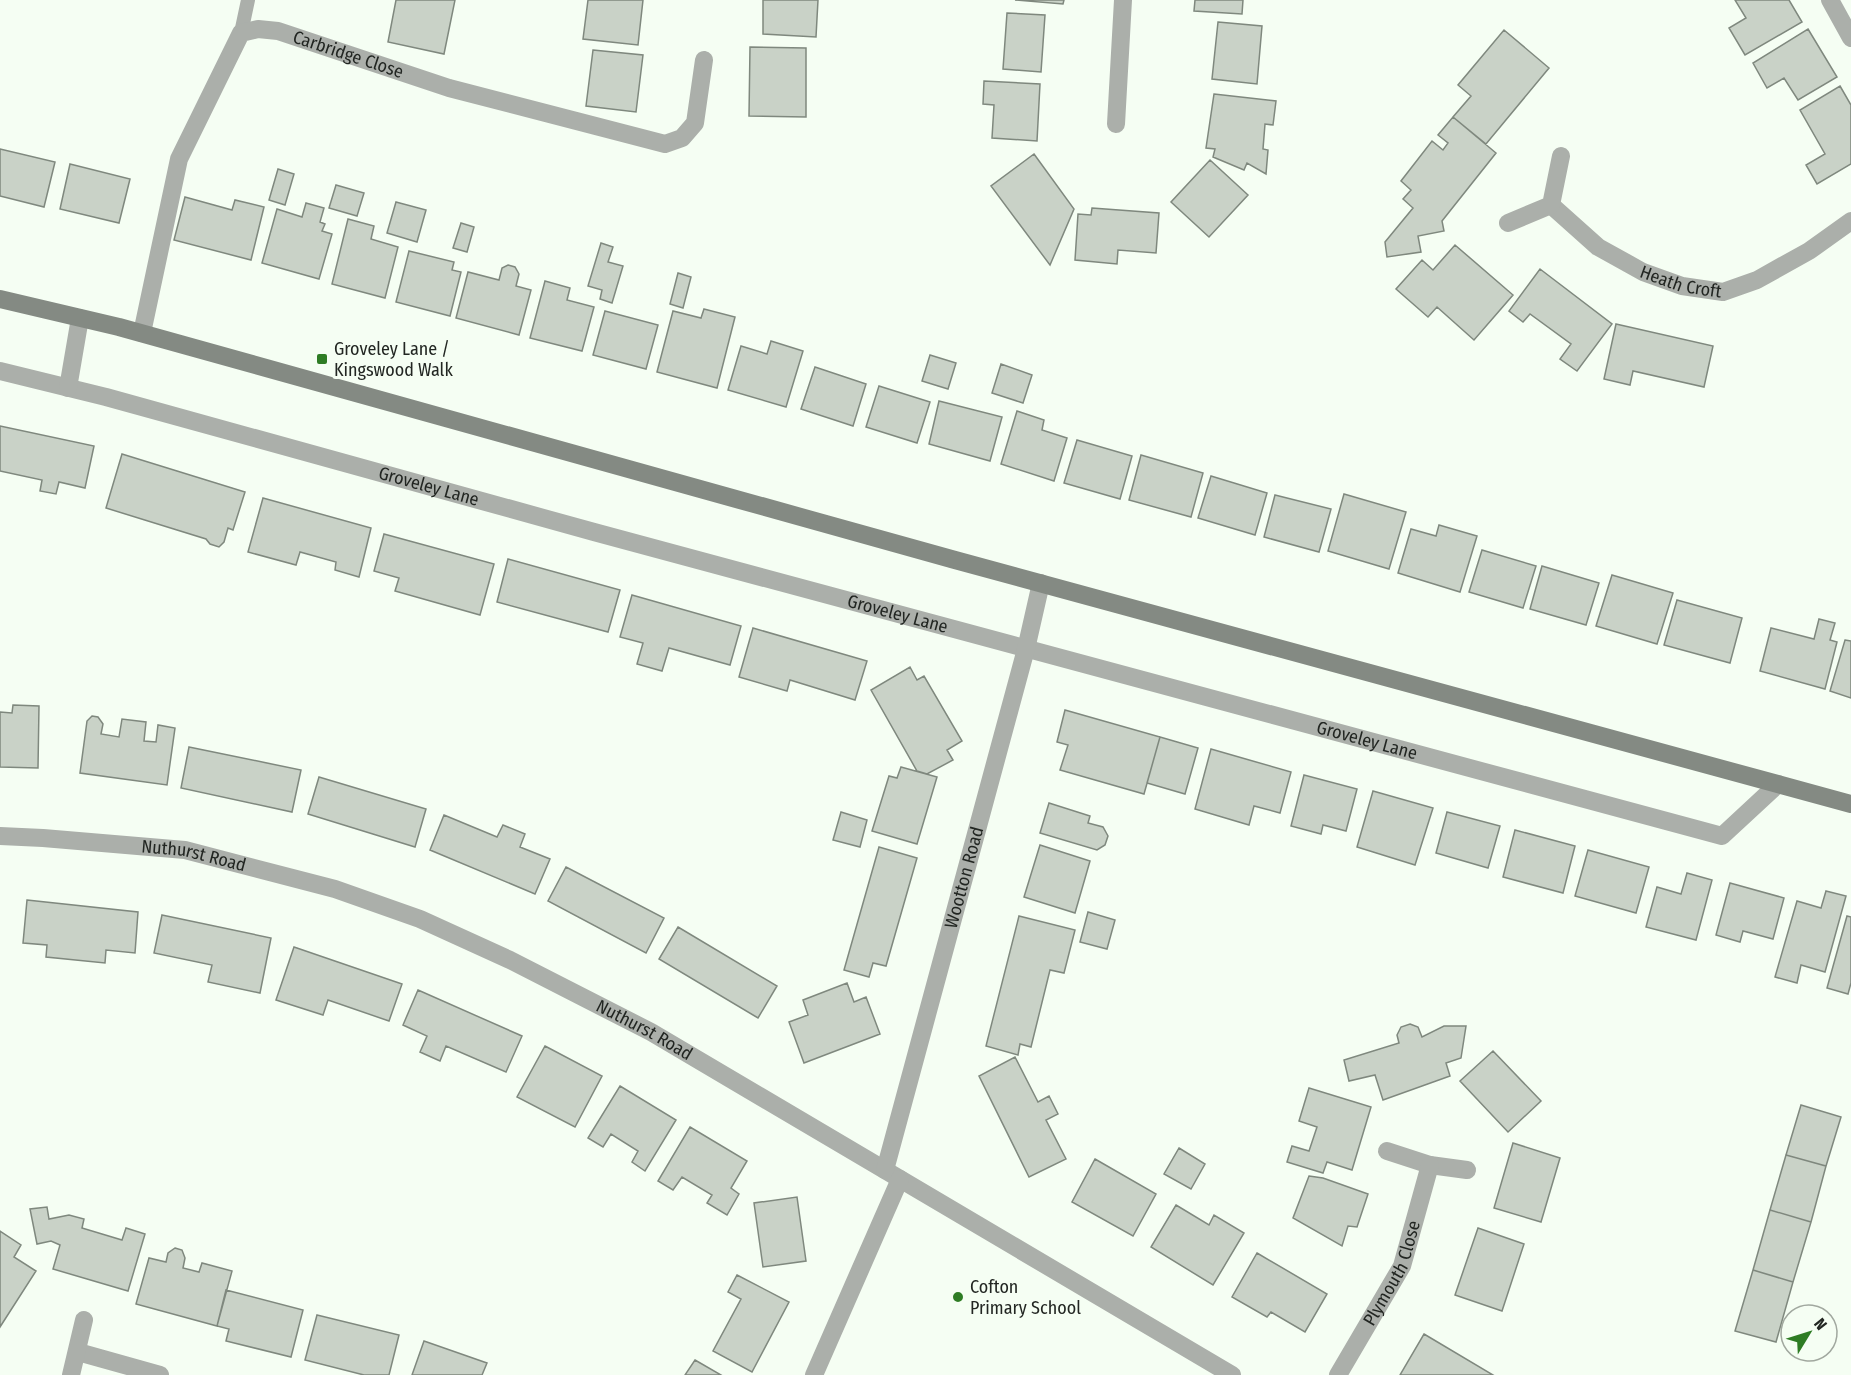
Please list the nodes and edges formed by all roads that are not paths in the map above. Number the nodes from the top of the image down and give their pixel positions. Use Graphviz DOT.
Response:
graph roads {
  1 [pos="248,0"];
  2 [pos="1123,0"];
  3 [pos="1830,0"];
  4 [pos="241,33"];
  5 [pos="1851,38"];
  6 [pos="704,60"];
  7 [pos="1116,124"];
  8 [pos="1561,156"];
  9 [pos="1551,205"];
  10 [pos="1851,221"];
  11 [pos="1508,223"];
  12 [pos="0,299"];
  13 [pos="80,318"];
  14 [pos="142,333"];
  15 [pos="0,371"];
  16 [pos="69,388"];
  17 [pos="1041,583"];
  18 [pos="1026,649"];
  19 [pos="1778,784"];
  20 [pos="1851,804"];
  21 [pos="0,836"];
  22 [pos="1387,1151"];
  23 [pos="1430,1165"];
  24 [pos="1467,1170"];
  25 [pos="892,1175"];
  26 [pos="84,1320"];
  27 [pos="78,1352"];
  28 [pos="71,1375"];
  29 [pos="160,1375"];
  30 [pos="814,1375"];
  31 [pos="1232,1375"];
  32 [pos="1338,1375"];
  1 -- 4 [label="lane"];
  2 -- 7 [label="street"];
  3 -- 5 [label="street"];
  4 -- 6 [label="street, Carbridge Close"];
  4 -- 14 [label="street"];
  8 -- 9 [label="street"];
  9 -- 10 [label="street, Heath Croft"];
  9 -- 11 [label="street"];
  12 -- 13 [label="main road"];
  13 -- 14 [label="main road"];
  13 -- 16 [label="street"];
  14 -- 17 [label="main road"];
  15 -- 16 [label="street, Groveley Lane"];
  16 -- 18 [label="street, Groveley Lane"];
  17 -- 18 [label="street, Wootton Road"];
  17 -- 19 [label="main road"];
  18 -- 19 [label="street, Groveley Lane"];
  18 -- 25 [label="street, Wootton Road"];
  19 -- 20 [label="main road"];
  21 -- 25 [label="street, Nuthurst Road"];
  22 -- 23 [label="street"];
  23 -- 24 [label="street"];
  23 -- 32 [label="street, Plymouth Close"];
  25 -- 30 [label="street, Wootton Road"];
  25 -- 31 [label="street, Nuthurst Road"];
  26 -- 27 [label="street"];
  27 -- 28 [label="street"];
  27 -- 29 [label="street"];
}
